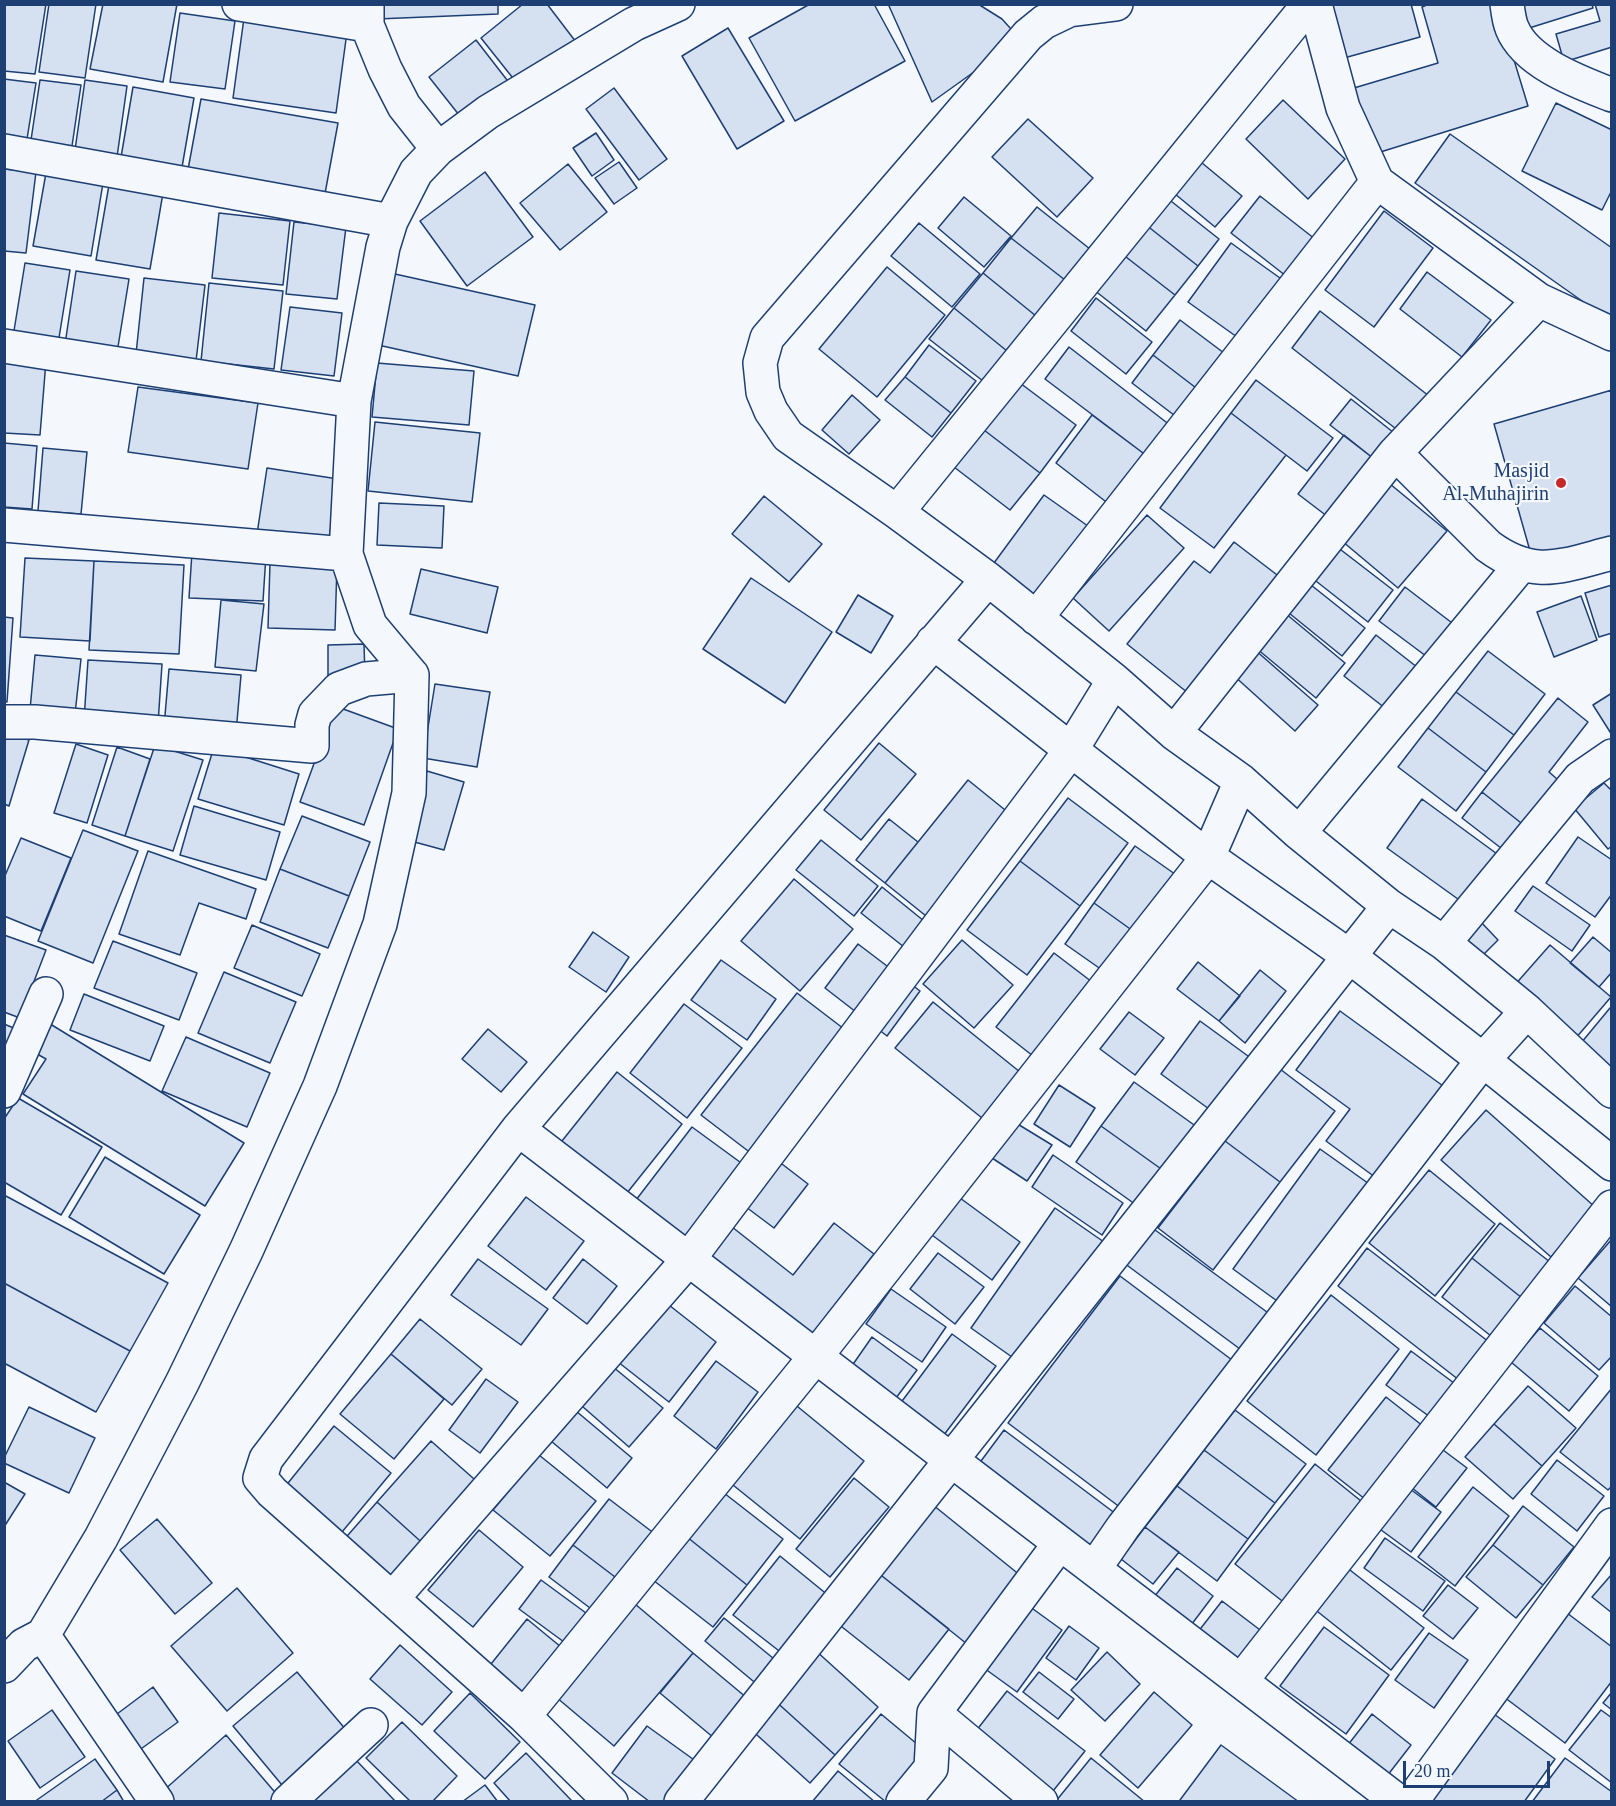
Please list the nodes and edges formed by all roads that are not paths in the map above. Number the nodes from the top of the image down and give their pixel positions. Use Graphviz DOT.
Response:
graph roads {
  1 [pos="239,4"];
  2 [pos="678,4"];
  3 [pos="1116,4"];
  4 [pos="1309,4"];
  5 [pos="1315,4"];
  6 [pos="1507,4"];
  7 [pos="1067,7"];
  8 [pos="367,15"];
  9 [pos="1604,87"];
  10 [pos="438,149"];
  11 [pos="4,151"];
  12 [pos="1377,183"];
  13 [pos="391,221"];
  14 [pos="1539,300"];
  15 [pos="1611,334"];
  16 [pos="4,346"];
  17 [pos="354,401"];
  18 [pos="1395,453"];
  19 [pos="897,512"];
  20 [pos="4,525"];
  21 [pos="1611,553"];
  22 [pos="346,554"];
  23 [pos="1521,565"];
  24 [pos="988,579"];
  25 [pos="1036,618"];
  26 [pos="933,642"];
  27 [pos="412,675"];
  28 [pos="1114,680"];
  29 [pos="4,722"];
  30 [pos="1174,733"];
  31 [pos="1071,750"];
  32 [pos="1611,756"];
  33 [pos="1241,781"];
  34 [pos="1299,833"];
  35 [pos="1208,857"];
  36 [pos="1389,906"];
  37 [pos="1444,943"];
  38 [pos="1349,956"];
  39 [pos="46,994"];
  40 [pos="1527,1011"];
  41 [pos="1484,1060"];
  42 [pos="4,1091"];
  43 [pos="1611,1091"];
  44 [pos="519,1129"];
  45 [pos="1611,1164"];
  46 [pos="1611,1207"];
  47 [pos="688,1260"];
  48 [pos="816,1356"];
  49 [pos="951,1460"];
  50 [pos="1611,1525"];
  51 [pos="1060,1543"];
  52 [pos="1094,1569"];
  53 [pos="392,1599"];
  54 [pos="19,1645"];
  55 [pos="1241,1681"];
  56 [pos="934,1713"];
  57 [pos="525,1716"];
  58 [pos="371,1725"];
  59 [pos="157,1802"];
  60 [pos="288,1802"];
  61 [pos="611,1802"];
  62 [pos="681,1802"];
  63 [pos="903,1802"];
  64 [pos="1041,1802"];
  65 [pos="1400,1802"];
  66 [pos="1411,1802"];
  1 -- 8 [label="street"];
  2 -- 10 [label="street"];
  3 -- 7 [label="street"];
  4 -- 19 [label="street"];
  5 -- 12 [label="street"];
  6 -- 9 [label="street"];
  7 -- 19 [label="street"];
  8 -- 10 [label="street"];
  10 -- 13 [label="street"];
  11 -- 13 [label="street"];
  12 -- 14 [label="street"];
  12 -- 25 [label="street"];
  13 -- 17 [label="street"];
  14 -- 15 [label="street"];
  14 -- 18 [label="street"];
  16 -- 17 [label="street"];
  17 -- 22 [label="street"];
  18 -- 23 [label="street"];
  18 -- 30 [label="street"];
  19 -- 24 [label="street"];
  20 -- 22 [label="street"];
  21 -- 23 [label="street"];
  22 -- 27 [label="street"];
  23 -- 34 [label="street"];
  24 -- 25 [label="street"];
  24 -- 26 [label="street"];
  25 -- 28 [label="street"];
  26 -- 31 [label="street"];
  26 -- 44 [label="street"];
  27 -- 29 [label="street"];
  27 -- 54 [label="street"];
  28 -- 30 [label="street"];
  28 -- 31 [label="street"];
  30 -- 33 [label="street"];
  31 -- 35 [label="street"];
  31 -- 47 [label="street"];
  32 -- 37 [label="street"];
  33 -- 34 [label="street"];
  33 -- 35 [label="street"];
  34 -- 36 [label="street"];
  35 -- 38 [label="street"];
  35 -- 48 [label="street"];
  36 -- 37 [label="street"];
  36 -- 38 [label="street"];
  37 -- 40 [label="street"];
  38 -- 41 [label="street"];
  38 -- 49 [label="street"];
  39 -- 42 [label="street"];
  40 -- 41 [label="street"];
  40 -- 43 [label="street"];
  41 -- 45 [label="street"];
  41 -- 52 [label="street"];
  44 -- 47 [label="street"];
  44 -- 53 [label="street"];
  46 -- 55 [label="street"];
  47 -- 48 [label="street"];
  47 -- 53 [label="street"];
  48 -- 49 [label="street"];
  48 -- 57 [label="street"];
  49 -- 51 [label="street"];
  49 -- 62 [label="street"];
  50 -- 66 [label="street"];
  51 -- 52 [label="street"];
  51 -- 56 [label="street"];
  52 -- 55 [label="street"];
  53 -- 57 [label="street"];
  54 -- 59 [label="street"];
  55 -- 65 [label="street"];
  56 -- 63 [label="street"];
  56 -- 64 [label="street"];
  57 -- 61 [label="street"];
  58 -- 60 [label="street"];
}
